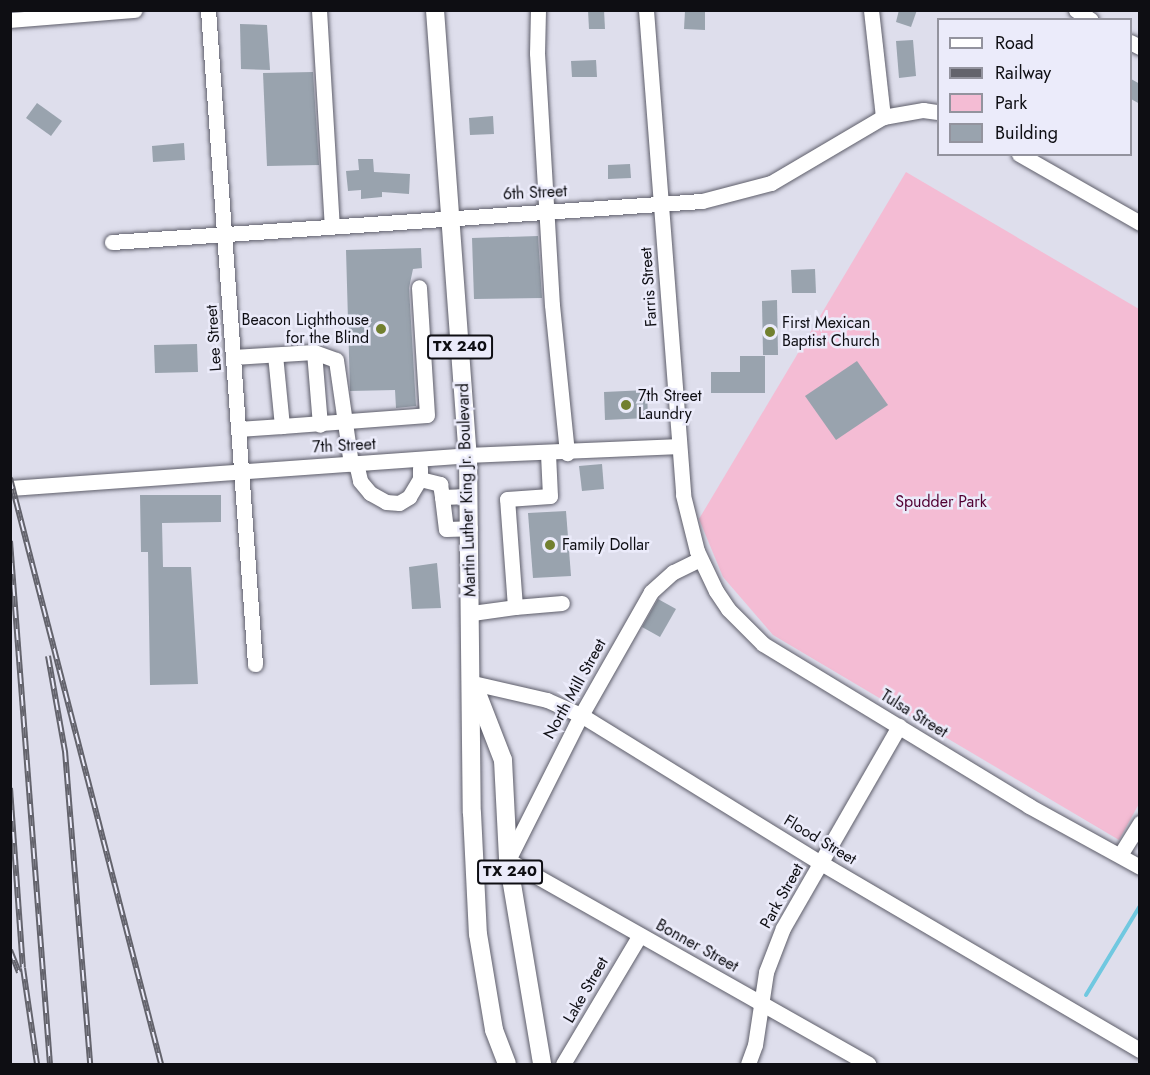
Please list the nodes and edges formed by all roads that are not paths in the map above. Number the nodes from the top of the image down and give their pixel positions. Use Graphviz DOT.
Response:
graph roads {
  1 [pos="135,10"];
  2 [pos="208,10"];
  3 [pos="319,10"];
  4 [pos="435,10"];
  5 [pos="538,10"];
  6 [pos="646,10"];
  7 [pos="872,10"];
  8 [pos="10,20"];
  9 [pos="937,112"];
  10 [pos="883,117"];
  11 [pos="1023,156"];
  12 [pos="661,204"];
  13 [pos="548,210"];
  14 [pos="450,216"];
  15 [pos="1140,223"];
  16 [pos="332,226"];
  17 [pos="225,235"];
  18 [pos="112,242"];
  19 [pos="418,287"];
  20 [pos="459,342"];
  21 [pos="423,345"];
  22 [pos="314,352"];
  23 [pos="275,355"];
  24 [pos="233,357"];
  25 [pos="344,424"];
  26 [pos="320,425"];
  27 [pos="282,426"];
  28 [pos="238,429"];
  29 [pos="679,446"];
  30 [pos="548,453"];
  31 [pos="567,453"];
  32 [pos="468,455"];
  33 [pos="419,459"];
  34 [pos="353,464"];
  35 [pos="241,470"];
  36 [pos="420,479"];
  37 [pos="10,488"];
  38 [pos="469,496"];
  39 [pos="442,497"];
  40 [pos="470,528"];
  41 [pos="700,559"];
  42 [pos="562,603"];
  43 [pos="514,607"];
  44 [pos="472,614"];
  45 [pos="255,664"];
  46 [pos="473,683"];
  47 [pos="581,715"];
  48 [pos="899,726"];
  49 [pos="1140,823"];
  50 [pos="1120,855"];
  51 [pos="508,860"];
  52 [pos="821,862"];
  53 [pos="1140,867"];
  54 [pos="640,934"];
  55 [pos="760,1002"];
  56 [pos="1140,1050"];
  57 [pos="507,1065"];
  58 [pos="542,1065"];
  59 [pos="563,1065"];
  60 [pos="748,1065"];
  61 [pos="868,1065"];
  1 -- 8 [label="street"];
  2 -- 17 [label="street, Lee Street"];
  3 -- 16 [label="street"];
  4 -- 14 [label="main road, Martin Luther King Jr. Boulevard / TX 240"];
  5 -- 13 [label="street"];
  6 -- 12 [label="street, Farris Street"];
  7 -- 10 [label="street"];
  9 -- 10 [label="street, 6th Street"];
  10 -- 12 [label="street, 6th Street"];
  11 -- 15 [label="street"];
  12 -- 13 [label="street, 6th Street"];
  12 -- 29 [label="street, Farris Street"];
  13 -- 14 [label="street, 6th Street"];
  13 -- 31 [label="street"];
  14 -- 16 [label="street, 6th Street"];
  14 -- 20 [label="main road, Martin Luther King Jr. Boulevard / TX 240"];
  16 -- 17 [label="street, 6th Street"];
  17 -- 18 [label="street, 6th Street"];
  17 -- 24 [label="street, Lee Street"];
  19 -- 21 [label="street"];
  20 -- 21 [label="street"];
  20 -- 32 [label="main road, Martin Luther King Jr. Boulevard / TX 240"];
  21 -- 25 [label="street"];
  22 -- 23 [label="street"];
  22 -- 25 [label="street"];
  22 -- 26 [label="street"];
  23 -- 24 [label="street"];
  23 -- 27 [label="street"];
  24 -- 28 [label="street, Lee Street"];
  25 -- 26 [label="street"];
  25 -- 34 [label="street"];
  26 -- 27 [label="street"];
  27 -- 28 [label="street"];
  28 -- 35 [label="street, Lee Street"];
  29 -- 31 [label="street, 7th Street"];
  29 -- 41 [label="street, Farris Street"];
  30 -- 31 [label="street, 7th Street"];
  30 -- 32 [label="street, 7th Street"];
  30 -- 43 [label="street"];
  32 -- 33 [label="street, 7th Street"];
  32 -- 38 [label="main road, Martin Luther King Jr. Boulevard / TX 240"];
  33 -- 34 [label="street, 7th Street"];
  33 -- 36 [label="street"];
  34 -- 35 [label="street, 7th Street"];
  34 -- 36 [label="street"];
  35 -- 37 [label="street, 7th Street"];
  35 -- 45 [label="street, Lee Street"];
  36 -- 39 [label="street"];
  38 -- 39 [label="street"];
  38 -- 40 [label="main road, Martin Luther King Jr. Boulevard / TX 240"];
  39 -- 40 [label="street"];
  40 -- 44 [label="main road, Martin Luther King Jr. Boulevard / TX 240"];
  41 -- 47 [label="street, North Mill Street"];
  41 -- 48 [label="street, Tulsa Street"];
  42 -- 43 [label="street"];
  43 -- 44 [label="street"];
  44 -- 46 [label="main road, Martin Luther King Jr. Boulevard / TX 240"];
  46 -- 47 [label="street, Flood Street"];
  46 -- 51 [label="main road, Martin Luther King Jr. Boulevard / TX 240"];
  46 -- 57 [label="main road, Martin Luther King Jr. Boulevard / TX 240"];
  47 -- 51 [label="street, North Mill Street"];
  47 -- 52 [label="street, Flood Street"];
  48 -- 50 [label="street, Tulsa Street"];
  48 -- 52 [label="street, Park Street"];
  49 -- 50 [label="street"];
  50 -- 53 [label="street, Tulsa Street"];
  51 -- 54 [label="street, Bonner Street"];
  51 -- 58 [label="main road, Martin Luther King Jr. Boulevard / TX 240"];
  52 -- 55 [label="street, Park Street"];
  52 -- 56 [label="street, Flood Street"];
  54 -- 55 [label="street, Bonner Street"];
  54 -- 59 [label="street, Lake Street"];
  55 -- 60 [label="street, Park Street"];
  55 -- 61 [label="street, Bonner Street"];
}
